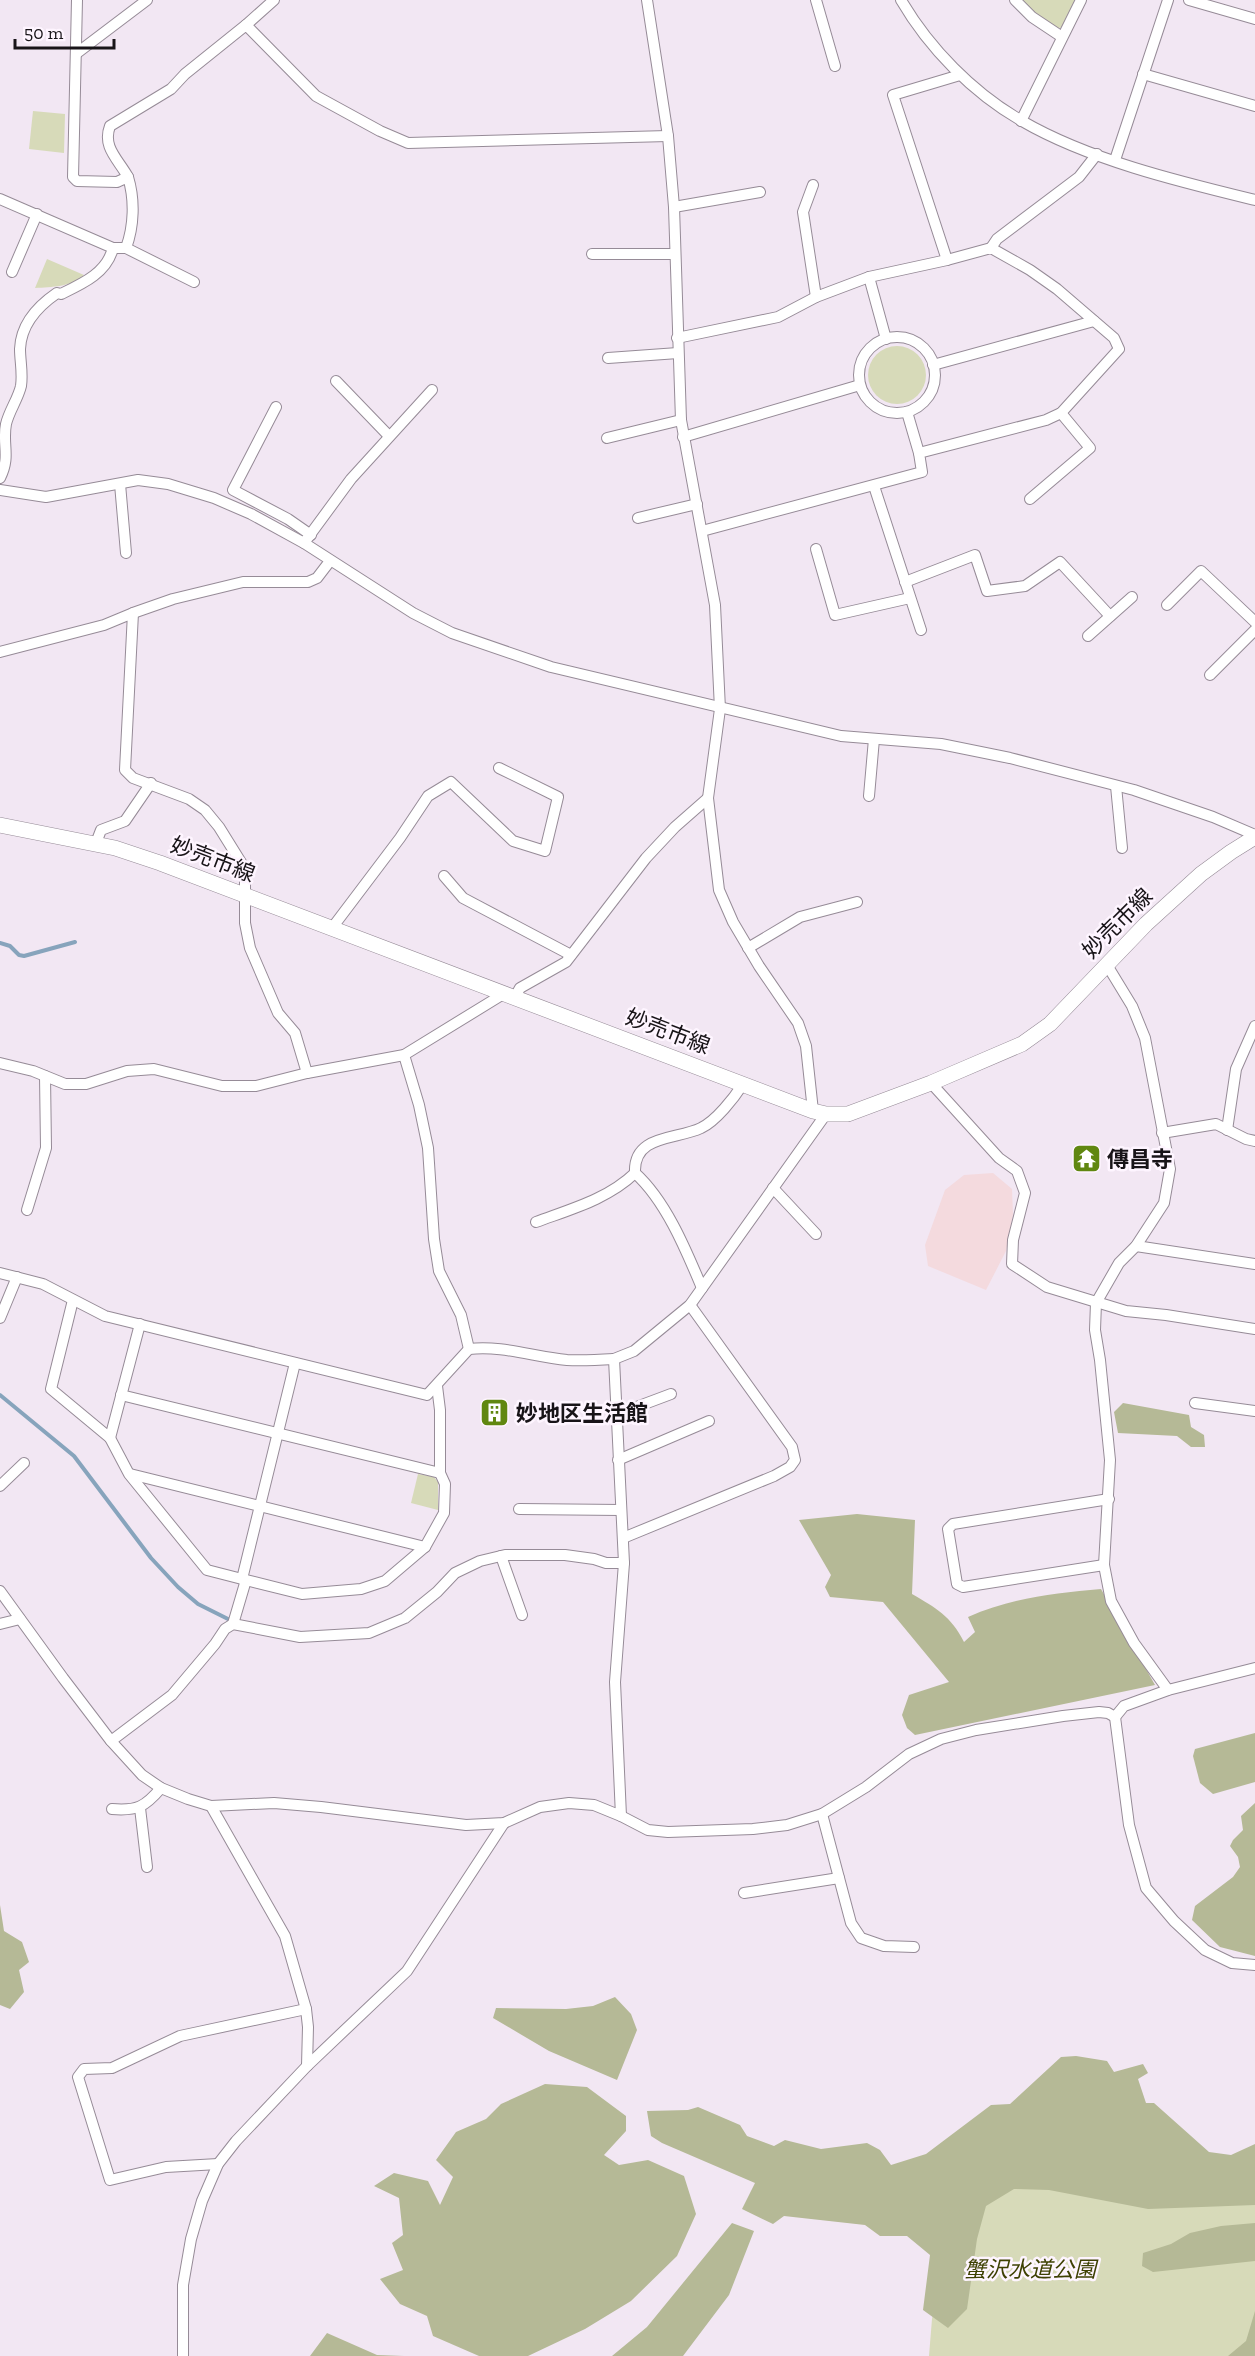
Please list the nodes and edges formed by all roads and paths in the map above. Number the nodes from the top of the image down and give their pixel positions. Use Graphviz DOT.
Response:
graph roads {
  1 [pos="77,0"];
  2 [pos="147,0"];
  3 [pos="274,0"];
  4 [pos="647,0"];
  5 [pos="816,0"];
  6 [pos="901,0"];
  7 [pos="1015,0"];
  8 [pos="1081,0"];
  9 [pos="1168,0"];
  10 [pos="1189,0"];
  11 [pos="1255,18"];
  12 [pos="246,25"];
  13 [pos="1062,38"];
  14 [pos="77,53"];
  15 [pos="836,66"];
  16 [pos="1143,74"];
  17 [pos="960,75"];
  18 [pos="1255,106"];
  19 [pos="1021,121"];
  20 [pos="668,136"];
  21 [pos="1097,154"];
  22 [pos="1115,160"];
  23 [pos="128,177"];
  24 [pos="813,185"];
  25 [pos="760,192"];
  26 [pos="0,198"];
  27 [pos="1255,200"];
  28 [pos="674,207"];
  29 [pos="37,214"];
  30 [pos="113,248"];
  31 [pos="126,248"];
  32 [pos="991,248"];
  33 [pos="592,254"];
  34 [pos="675,254"];
  35 [pos="947,260"];
  36 [pos="12,272"];
  37 [pos="869,277"];
  38 [pos="194,282"];
  39 [pos="816,297"];
  40 [pos="1094,321"];
  41 [pos="677,338"];
  42 [pos="886,339"];
  43 [pos="678,353"];
  44 [pos="608,358"];
  45 [pos="933,365"];
  46 [pos="336,381"];
  47 [pos="860,386"];
  48 [pos="432,390"];
  49 [pos="276,407"];
  50 [pos="907,412"];
  51 [pos="1061,413"];
  52 [pos="681,420"];
  53 [pos="389,436"];
  54 [pos="683,437"];
  55 [pos="607,438"];
  56 [pos="919,453"];
  57 [pos="0,478"];
  58 [pos="120,484"];
  59 [pos="874,486"];
  60 [pos="0,490"];
  61 [pos="1029,499"];
  62 [pos="697,504"];
  63 [pos="638,518"];
  64 [pos="702,531"];
  65 [pos="307,539"];
  66 [pos="816,549"];
  67 [pos="126,553"];
  68 [pos="330,561"];
  69 [pos="905,582"];
  70 [pos="1132,597"];
  71 [pos="910,598"];
  72 [pos="1167,605"];
  73 [pos="133,614"];
  74 [pos="1110,616"];
  75 [pos="1255,622"];
  76 [pos="921,630"];
  77 [pos="1255,630"];
  78 [pos="1088,636"];
  79 [pos="0,652"];
  80 [pos="1210,675"];
  81 [pos="720,709"];
  82 [pos="874,739"];
  83 [pos="499,768"];
  84 [pos="151,783"];
  85 [pos="1116,786"];
  86 [pos="869,796"];
  87 [pos="708,798"];
  88 [pos="0,825"];
  89 [pos="1255,836"];
  90 [pos="96,843"];
  91 [pos="1122,848"];
  92 [pos="444,876"];
  93 [pos="244,895"];
  94 [pos="857,902"];
  95 [pos="332,928"];
  96 [pos="748,948"];
  97 [pos="571,955"];
  98 [pos="1107,965"];
  99 [pos="510,995"];
  100 [pos="1255,1026"];
  101 [pos="404,1055"];
  102 [pos="0,1063"];
  103 [pos="307,1073"];
  104 [pos="45,1076"];
  105 [pos="931,1083"];
  106 [pos="743,1084"];
  107 [pos="820,1112"];
  108 [pos="1227,1130"];
  109 [pos="1162,1133"];
  110 [pos="1255,1141"];
  111 [pos="635,1173"];
  112 [pos="773,1188"];
  113 [pos="27,1210"];
  114 [pos="536,1222"];
  115 [pos="816,1233"];
  116 [pos="1136,1246"];
  117 [pos="1255,1264"];
  118 [pos="0,1273"];
  119 [pos="17,1277"];
  120 [pos="702,1288"];
  121 [pos="73,1300"];
  122 [pos="1096,1303"];
  123 [pos="690,1305"];
  124 [pos="0,1318"];
  125 [pos="140,1324"];
  126 [pos="1255,1329"];
  127 [pos="469,1349"];
  128 [pos="614,1359"];
  129 [pos="296,1363"];
  130 [pos="437,1386"];
  131 [pos="671,1394"];
  132 [pos="121,1395"];
  133 [pos="1195,1403"];
  134 [pos="1255,1411"];
  135 [pos="615,1415"];
  136 [pos="709,1421"];
  137 [pos="278,1432"];
  138 [pos="110,1438"];
  139 [pos="618,1460"];
  140 [pos="24,1463"];
  141 [pos="440,1473"];
  142 [pos="129,1474"];
  143 [pos="0,1486"];
  144 [pos="1109,1499"];
  145 [pos="260,1506"];
  146 [pos="519,1509"];
  147 [pos="621,1510"];
  148 [pos="623,1538"];
  149 [pos="425,1547"];
  150 [pos="501,1556"];
  151 [pos="624,1563"];
  152 [pos="1104,1565"];
  153 [pos="244,1580"];
  154 [pos="0,1591"];
  155 [pos="522,1615"];
  156 [pos="20,1619"];
  157 [pos="0,1624"];
  158 [pos="233,1624"];
  159 [pos="1255,1668"];
  160 [pos="1168,1690"];
  161 [pos="1115,1717"];
  162 [pos="111,1741"];
  163 [pos="161,1788"];
  164 [pos="212,1806"];
  165 [pos="140,1808"];
  166 [pos="112,1809"];
  167 [pos="822,1814"];
  168 [pos="621,1816"];
  169 [pos="504,1823"];
  170 [pos="147,1867"];
  171 [pos="839,1878"];
  172 [pos="744,1893"];
  173 [pos="914,1947"];
  174 [pos="1255,1965"];
  175 [pos="306,2009"];
  176 [pos="307,2066"];
  177 [pos="218,2164"];
  178 [pos="183,2356"];
  1 -- 14 [label="street"];
  2 -- 14 [label="street"];
  3 -- 12 [label="street"];
  4 -- 20 [label="street"];
  5 -- 15 [label="street"];
  6 -- 17 [label="street"];
  7 -- 13 [label="street"];
  8 -- 13 [label="street"];
  9 -- 16 [label="street"];
  10 -- 11 [label="street"];
  12 -- 20 [label="street"];
  12 -- 23 [label="street"];
  13 -- 19 [label="street"];
  14 -- 23 [label="street"];
  16 -- 18 [label="street"];
  16 -- 22 [label="street"];
  17 -- 19 [label="street"];
  17 -- 35 [label="street"];
  19 -- 21 [label="street"];
  20 -- 28 [label="street"];
  21 -- 22 [label="street"];
  21 -- 32 [label="street"];
  22 -- 27 [label="street"];
  23 -- 31 [label="street"];
  24 -- 39 [label="street"];
  25 -- 28 [label="street"];
  26 -- 29 [label="street"];
  28 -- 34 [label="street"];
  29 -- 30 [label="street"];
  29 -- 36 [label="street"];
  30 -- 31 [label="street"];
  30 -- 57 [label="street"];
  31 -- 38 [label="street"];
  32 -- 35 [label="street"];
  32 -- 40 [label="street"];
  33 -- 34 [label="street"];
  34 -- 41 [label="street"];
  35 -- 37 [label="street"];
  37 -- 39 [label="street"];
  37 -- 42 [label="street"];
  39 -- 41 [label="street"];
  40 -- 45 [label="street"];
  40 -- 51 [label="street"];
  41 -- 43 [label="street"];
  42 -- 45 [label="street"];
  42 -- 47 [label="street"];
  43 -- 44 [label="street"];
  43 -- 52 [label="street"];
  45 -- 50 [label="street"];
  46 -- 53 [label="street"];
  47 -- 50 [label="street"];
  47 -- 54 [label="street"];
  48 -- 53 [label="street"];
  49 -- 65 [label="street"];
  50 -- 56 [label="street"];
  51 -- 56 [label="street"];
  51 -- 61 [label="street"];
  52 -- 54 [label="street"];
  52 -- 55 [label="street"];
  53 -- 65 [label="street"];
  54 -- 62 [label="street"];
  56 -- 59 [label="street"];
  58 -- 60 [label="street"];
  58 -- 65 [label="street"];
  58 -- 67 [label="street"];
  59 -- 64 [label="street"];
  59 -- 69 [label="street"];
  62 -- 63 [label="street"];
  62 -- 64 [label="street"];
  64 -- 81 [label="street"];
  65 -- 68 [label="street"];
  66 -- 71 [label="street"];
  68 -- 73 [label="street"];
  68 -- 81 [label="street"];
  69 -- 71 [label="street"];
  69 -- 74 [label="street"];
  70 -- 74 [label="street"];
  71 -- 76 [label="street"];
  72 -- 75 [label="street"];
  73 -- 79 [label="street"];
  73 -- 84 [label="street"];
  74 -- 78 [label="street"];
  77 -- 80 [label="street"];
  81 -- 82 [label="street"];
  81 -- 87 [label="street"];
  82 -- 85 [label="street"];
  82 -- 86 [label="street"];
  83 -- 95 [label="street"];
  84 -- 90 [label="street"];
  84 -- 93 [label="street"];
  85 -- 89 [label="street"];
  85 -- 91 [label="street"];
  87 -- 96 [label="street"];
  87 -- 97 [label="street"];
  88 -- 90 [label="main road, 妙売市線"];
  89 -- 98 [label="main road, 妙売市線"];
  90 -- 93 [label="main road, 妙売市線"];
  92 -- 97 [label="street"];
  93 -- 95 [label="main road, 妙売市線"];
  93 -- 103 [label="street"];
  94 -- 96 [label="street"];
  95 -- 99 [label="main road, 妙売市線"];
  96 -- 107 [label="street"];
  97 -- 99 [label="street"];
  98 -- 105 [label="main road, 妙売市線"];
  98 -- 109 [label="street"];
  99 -- 101 [label="street"];
  99 -- 106 [label="main road, 妙売市線"];
  100 -- 108 [label="street"];
  101 -- 103 [label="street"];
  101 -- 127 [label="street"];
  102 -- 104 [label="street"];
  103 -- 104 [label="street"];
  104 -- 113 [label="street"];
  105 -- 107 [label="main road, 妙売市線"];
  105 -- 122 [label="street"];
  106 -- 107 [label="main road, 妙売市線"];
  106 -- 111 [label="street"];
  107 -- 112 [label="street"];
  108 -- 109 [label="street"];
  108 -- 110 [label="street"];
  109 -- 116 [label="street"];
  111 -- 114 [label="street"];
  111 -- 120 [label="street"];
  112 -- 115 [label="street"];
  112 -- 120 [label="street"];
  116 -- 117 [label="street"];
  116 -- 122 [label="street"];
  118 -- 119 [label="street"];
  119 -- 121 [label="street"];
  119 -- 124 [label="street"];
  120 -- 123 [label="street"];
  121 -- 125 [label="street"];
  121 -- 138 [label="street"];
  122 -- 126 [label="street"];
  122 -- 144 [label="street"];
  123 -- 128 [label="street"];
  123 -- 148 [label="street"];
  125 -- 129 [label="street"];
  125 -- 132 [label="street"];
  127 -- 128 [label="street"];
  127 -- 130 [label="street"];
  128 -- 135 [label="street"];
  129 -- 130 [label="street"];
  129 -- 137 [label="street"];
  130 -- 141 [label="street"];
  131 -- 135 [label="street"];
  132 -- 137 [label="street"];
  132 -- 138 [label="street"];
  133 -- 134 [label="street"];
  135 -- 139 [label="street"];
  136 -- 139 [label="street"];
  137 -- 141 [label="street"];
  137 -- 145 [label="street"];
  138 -- 142 [label="street"];
  139 -- 147 [label="street"];
  140 -- 143 [label="street"];
  141 -- 149 [label="street"];
  142 -- 145 [label="street"];
  142 -- 153 [label="street"];
  144 -- 152 [label="street"];
  144 -- 152 [label="street"];
  145 -- 149 [label="street"];
  145 -- 153 [label="street"];
  146 -- 147 [label="street"];
  147 -- 148 [label="street"];
  148 -- 151 [label="street"];
  149 -- 153 [label="street"];
  150 -- 151 [label="street"];
  150 -- 155 [label="street"];
  150 -- 158 [label="street"];
  151 -- 168 [label="street"];
  152 -- 160 [label="street"];
  153 -- 158 [label="street"];
  154 -- 156 [label="street"];
  156 -- 157 [label="street"];
  156 -- 162 [label="street"];
  158 -- 162 [label="street"];
  159 -- 160 [label="street"];
  160 -- 161 [label="street"];
  161 -- 167 [label="street"];
  161 -- 174 [label="street"];
  162 -- 163 [label="street"];
  163 -- 164 [label="street"];
  163 -- 165 [label="street"];
  164 -- 169 [label="street"];
  164 -- 175 [label="street"];
  165 -- 166 [label="street"];
  165 -- 170 [label="street"];
  167 -- 168 [label="street"];
  167 -- 171 [label="street"];
  168 -- 169 [label="street"];
  169 -- 176 [label="street"];
  171 -- 172 [label="street"];
  171 -- 173 [label="street"];
  175 -- 176 [label="street"];
  175 -- 177 [label="street"];
  176 -- 177 [label="street"];
  177 -- 178 [label="street"];
}
